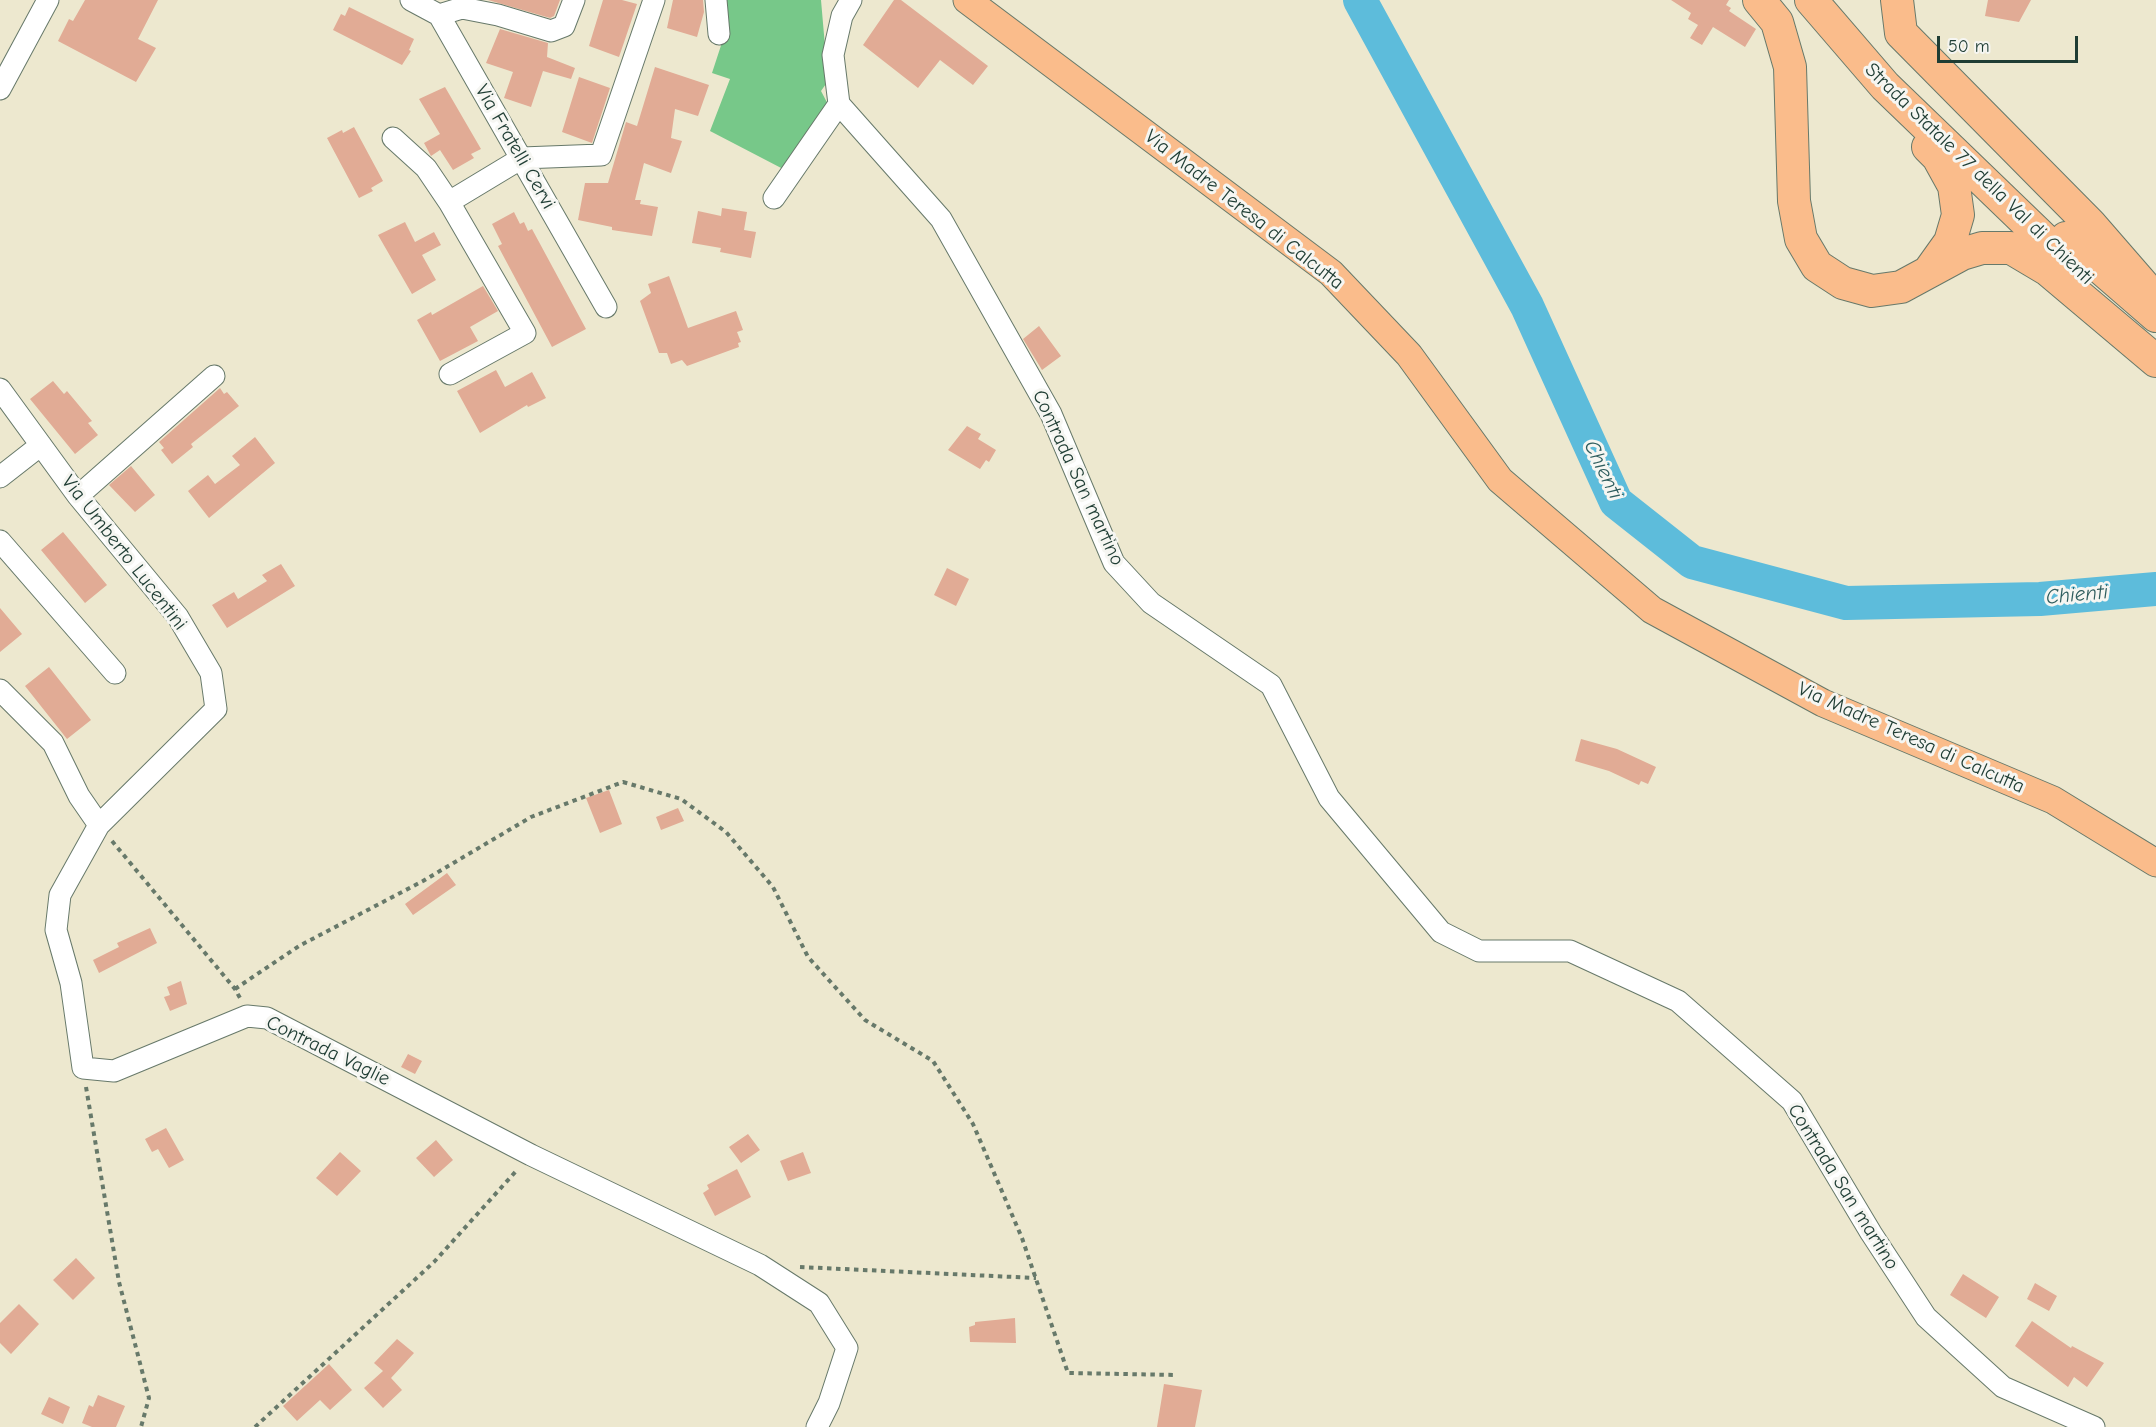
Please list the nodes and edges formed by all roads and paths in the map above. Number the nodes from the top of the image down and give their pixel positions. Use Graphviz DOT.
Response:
graph roads {
  1 [pos="48,0"];
  2 [pos="411,0"];
  3 [pos="574,0"];
  4 [pos="654,0"];
  5 [pos="716,0"];
  6 [pos="851,0"];
  7 [pos="967,0"];
  8 [pos="1759,0"];
  9 [pos="1794,0"];
  10 [pos="1811,0"];
  11 [pos="1832,0"];
  12 [pos="1897,0"];
  13 [pos="439,15"];
  14 [pos="719,34"];
  15 [pos="0,89"];
  16 [pos="838,104"];
  17 [pos="393,138"];
  18 [pos="522,158"];
  19 [pos="774,198"];
  20 [pos="449,202"];
  21 [pos="1926,276"];
  22 [pos="2156,299"];
  23 [pos="606,307"];
  24 [pos="2156,316"];
  25 [pos="2156,339"];
  26 [pos="2156,361"];
  27 [pos="450,374"];
  28 [pos="214,376"];
  29 [pos="0,389"];
  30 [pos="41,446"];
  31 [pos="0,477"];
  32 [pos="78,496"];
  33 [pos="0,541"];
  34 [pos="115,673"];
  35 [pos="0,690"];
  36 [pos="99,825"];
  37 [pos="2156,863"];
  38 [pos="235,989"];
  39 [pos="247,1016"];
  40 [pos="83,1068"];
  41 [pos="531,1155"];
  42 [pos="760,1265"];
  43 [pos="1036,1278"];
  44 [pos="1176,1375"];
  45 [pos="141,1427"];
  46 [pos="255,1427"];
  47 [pos="817,1427"];
  48 [pos="2094,1427"];
  1 -- 15 [label="street"];
  2 -- 13 [label="street"];
  3 -- 13 [label="street"];
  4 -- 18 [label="street"];
  5 -- 14 [label="street"];
  6 -- 16 [label="street"];
  7 -- 37 [label="main road, Via Madre Teresa di Calcutta"];
  8 -- 21 [label="highway"];
  9 -- 21 [label="highway"];
  10 -- 25 [label="highway, Strada Statale 77 della Val di Chienti"];
  11 -- 24 [label="highway, Strada Statale 77 della Val di Chienti"];
  12 -- 22 [label="highway"];
  13 -- 18 [label="street, Via Fratelli Cervi"];
  16 -- 19 [label="street"];
  16 -- 48 [label="street, Contrada San martino"];
  17 -- 20 [label="street"];
  18 -- 20 [label="street"];
  18 -- 23 [label="street, Via Fratelli Cervi"];
  20 -- 27 [label="street"];
  21 -- 26 [label="highway"];
  28 -- 32 [label="street"];
  29 -- 30 [label="street, Via Umberto Lucentini"];
  30 -- 31 [label="street"];
  30 -- 32 [label="street, Via Umberto Lucentini"];
  32 -- 36 [label="street, Via Umberto Lucentini"];
  33 -- 34 [label="street"];
  35 -- 36 [label="street"];
  36 -- 38 [label="path"];
  36 -- 40 [label="street"];
  38 -- 39 [label="path"];
  38 -- 43 [label="path"];
  39 -- 40 [label="street, Contrada Vaglie"];
  39 -- 41 [label="street, Contrada Vaglie"];
  40 -- 45 [label="path"];
  41 -- 42 [label="street, Contrada Vaglie"];
  41 -- 46 [label="path"];
  42 -- 43 [label="path"];
  42 -- 47 [label="street, Contrada Vaglie"];
  43 -- 44 [label="path"];
}
